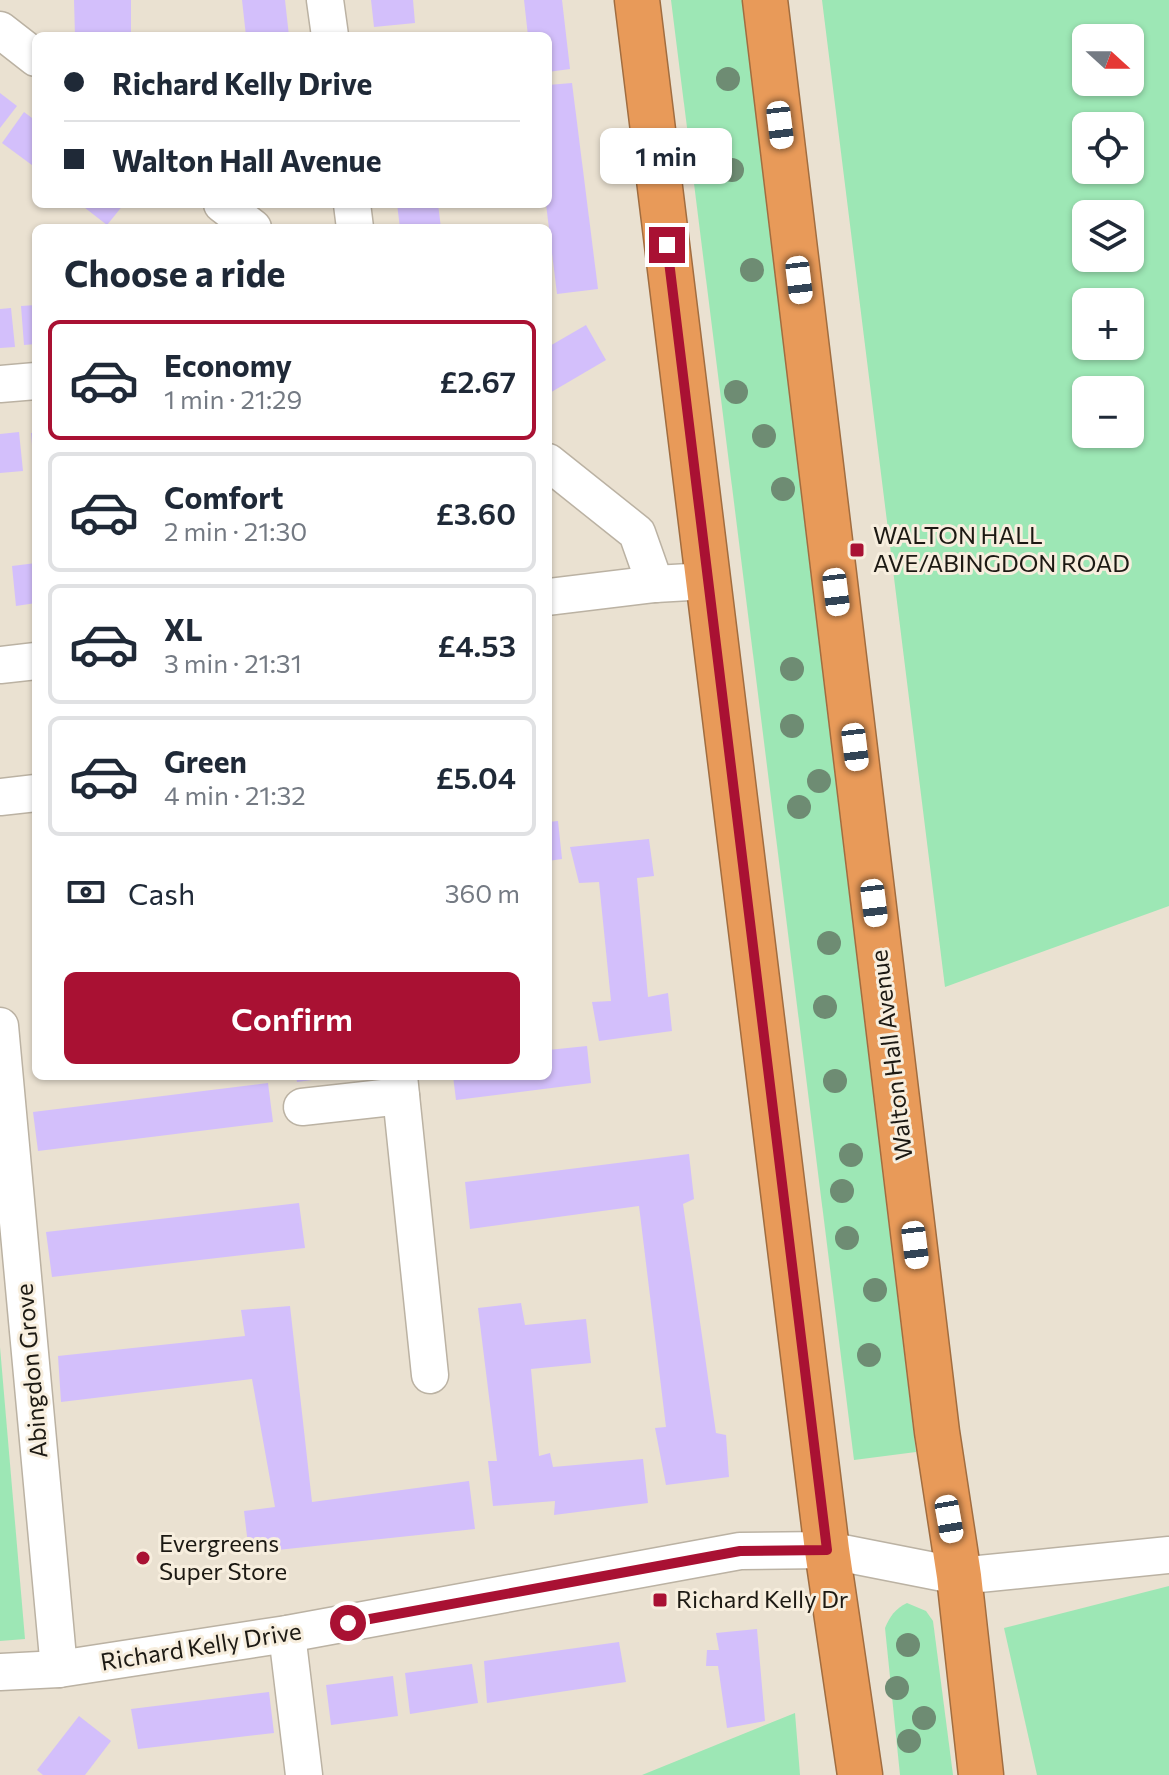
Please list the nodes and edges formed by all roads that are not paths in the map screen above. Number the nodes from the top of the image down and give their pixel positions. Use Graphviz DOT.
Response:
graph roads {
  1 [pos="325,0"];
  2 [pos="637,0"];
  3 [pos="765,0"];
  4 [pos="0,30"];
  5 [pos="329,32"];
  6 [pos="32,55"];
  7 [pos="227,208"];
  8 [pos="248,224"];
  9 [pos="32,381"];
  10 [pos="0,384"];
  11 [pos="552,465"];
  12 [pos="707,581"];
  13 [pos="655,584"];
  14 [pos="552,597"];
  15 [pos="32,661"];
  16 [pos="0,665"];
  17 [pos="32,793"];
  18 [pos="0,797"];
  19 [pos="0,1026"];
  20 [pos="400,1086"];
  21 [pos="302,1107"];
  22 [pos="430,1375"];
  23 [pos="827,1550"];
  24 [pos="1169,1555"];
  25 [pos="959,1576"];
  26 [pos="287,1634"];
  27 [pos="59,1669"];
  28 [pos="0,1672"];
  29 [pos="304,1775"];
  30 [pos="860,1775"];
  31 [pos="981,1775"];
  1 -- 5 [label="street"];
  2 -- 12 [label="highway"];
  3 -- 25 [label="highway, Walton Hall Avenue"];
  4 -- 6 [label="street"];
  7 -- 8 [label="street"];
  9 -- 10 [label="street"];
  11 -- 13 [label="street"];
  12 -- 13 [label="street"];
  12 -- 23 [label="highway"];
  13 -- 14 [label="street"];
  15 -- 16 [label="street"];
  17 -- 18 [label="street"];
  19 -- 27 [label="street, Abingdon Grove"];
  20 -- 21 [label="street"];
  20 -- 22 [label="street"];
  23 -- 25 [label="street, Richard Kelly Drive"];
  23 -- 26 [label="street, Richard Kelly Drive"];
  23 -- 30 [label="highway"];
  24 -- 25 [label="street, Richard Kelly Drive"];
  25 -- 31 [label="highway, Walton Hall Avenue"];
  26 -- 27 [label="street, Richard Kelly Drive"];
  26 -- 29 [label="street"];
  27 -- 28 [label="street, Richard Kelly Drive"];
}
